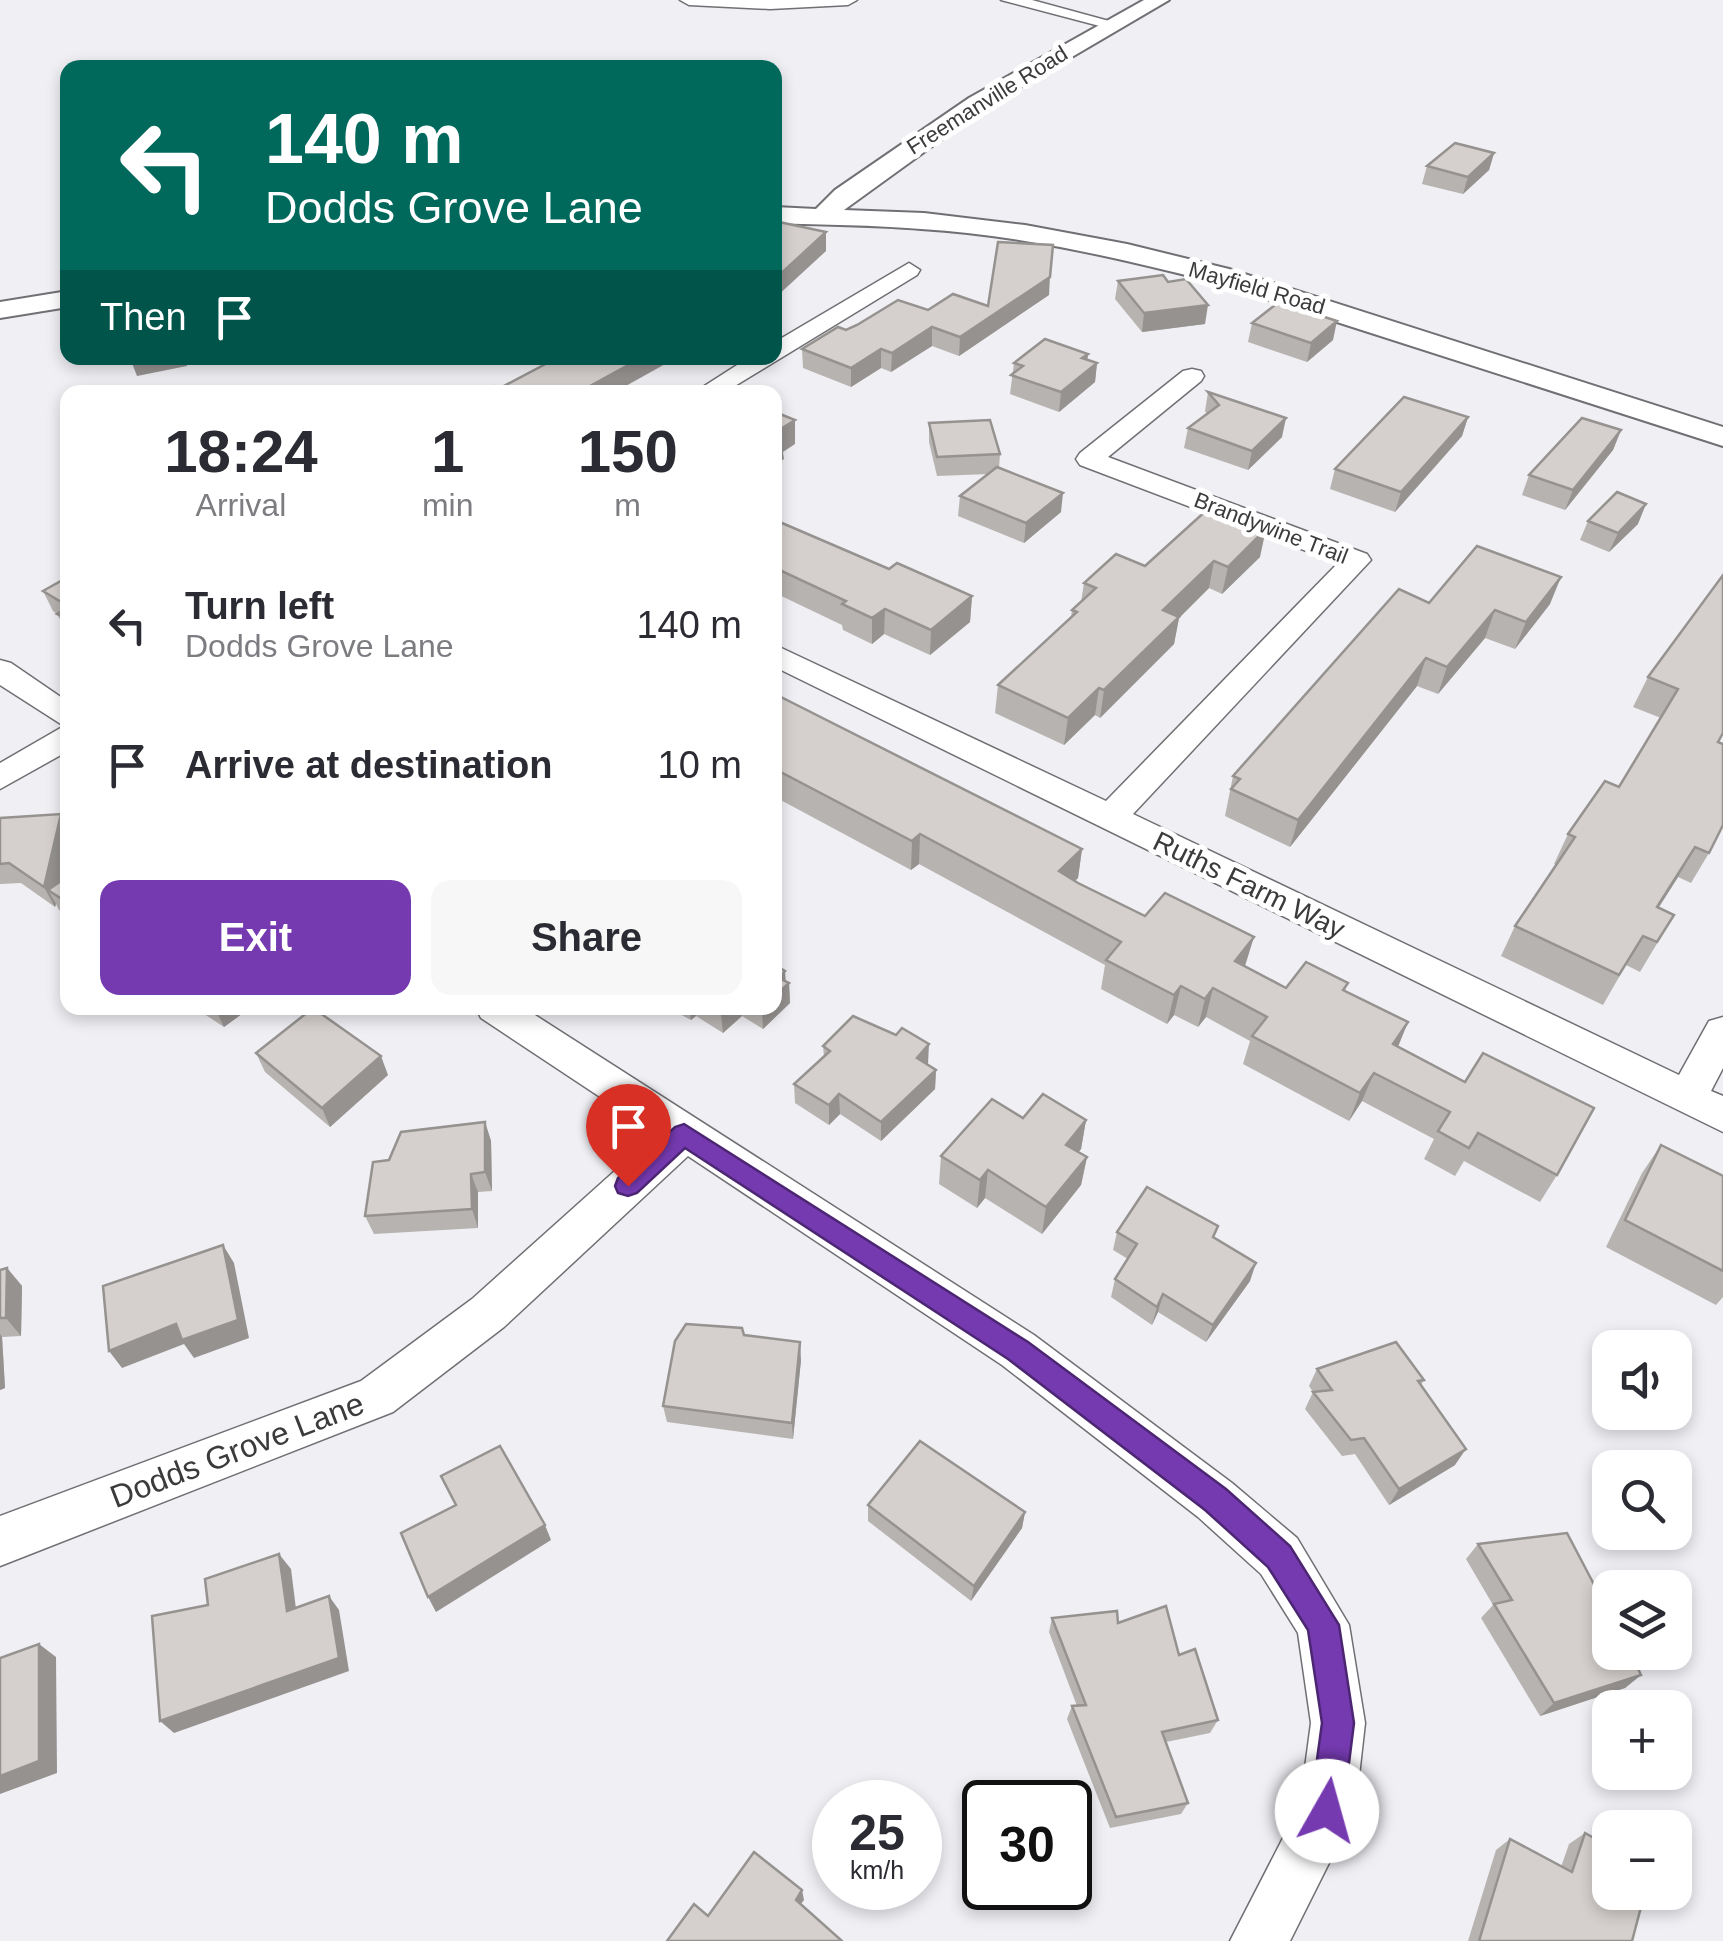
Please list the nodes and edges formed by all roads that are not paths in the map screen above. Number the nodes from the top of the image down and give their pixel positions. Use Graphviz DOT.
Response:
graph roads {
  1 [pos="689,0"];
  2 [pos="848,0"];
  3 [pos="1010,0"];
  4 [pos="1160,0"];
  5 [pos="1111,24"];
  6 [pos="782,215"];
  7 [pos="825,216"];
  8 [pos="909,270"];
  9 [pos="60,300"];
  10 [pos="0,310"];
  11 [pos="782,348"];
  12 [pos="753,365"];
  13 [pos="1192,376"];
  14 [pos="720,385"];
  15 [pos="1723,437"];
  16 [pos="782,658"];
  17 [pos="0,670"];
  18 [pos="60,711"];
  19 [pos="60,741"];
  20 [pos="0,778"];
  21 [pos="1110,818"];
  22 [pos="506,1015"];
  23 [pos="1723,1032"];
  24 [pos="1688,1097"];
  25 [pos="1723,1115"];
  26 [pos="684,1134"];
  27 [pos="0,1541"];
  28 [pos="1259,1941"];
  1 -- 2 [label="street"];
  3 -- 5 [label="street"];
  4 -- 5 [label="street, Freemanville Road"];
  5 -- 7 [label="street, Freemanville Road"];
  6 -- 7 [label="street, Mayfield Road"];
  7 -- 15 [label="street, Mayfield Road"];
  8 -- 11 [label="street"];
  9 -- 10 [label="street"];
  12 -- 14 [label="street"];
  13 -- 21 [label="street, Brandywine Trail"];
  16 -- 21 [label="street, Ruths Farm Way"];
  17 -- 18 [label="street"];
  19 -- 20 [label="street"];
  21 -- 24 [label="street, Ruths Farm Way"];
  22 -- 26 [label="street"];
  23 -- 24 [label="street"];
  24 -- 25 [label="street, Ruths Farm Way"];
  26 -- 27 [label="street, Dodds Grove Lane"];
  26 -- 28 [label="street"];
}
